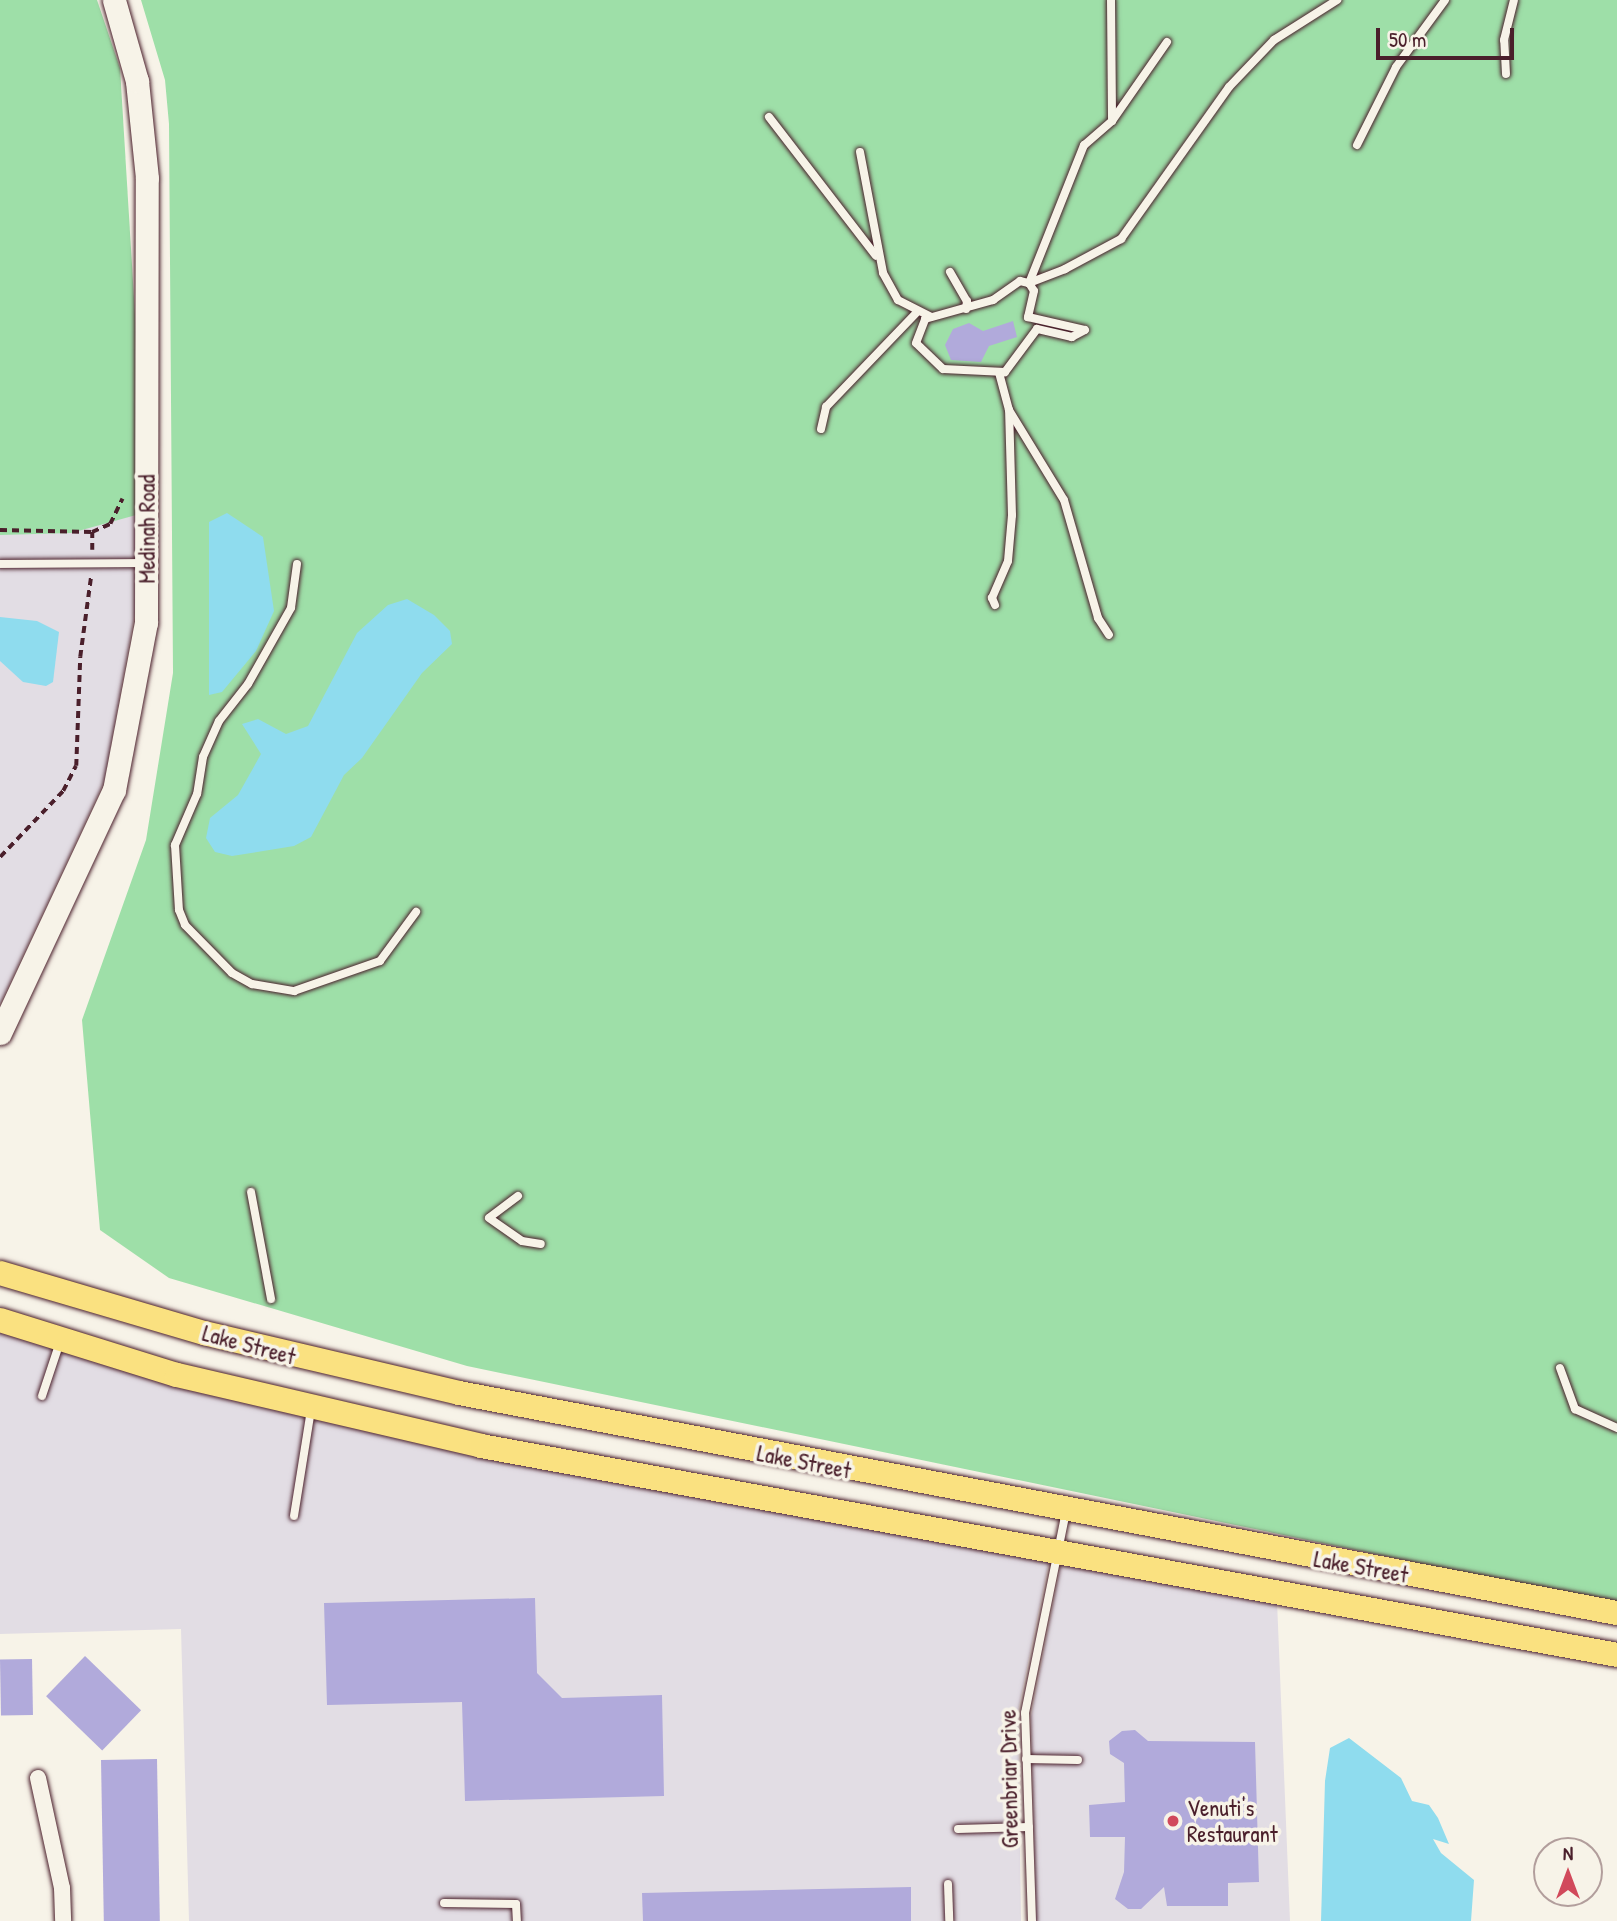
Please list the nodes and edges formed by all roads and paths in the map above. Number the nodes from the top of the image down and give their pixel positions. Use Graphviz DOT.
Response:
graph roads {
  1 [pos="114,0"];
  2 [pos="1111,0"];
  3 [pos="1337,0"];
  4 [pos="1445,0"];
  5 [pos="1514,0"];
  6 [pos="1167,42"];
  7 [pos="1506,74"];
  8 [pos="769,117"];
  9 [pos="1112,121"];
  10 [pos="1357,145"];
  11 [pos="859,152"];
  12 [pos="876,256"];
  13 [pos="950,272"];
  14 [pos="1029,283"];
  15 [pos="966,309"];
  16 [pos="917,312"];
  17 [pos="931,317"];
  18 [pos="999,373"];
  19 [pos="1009,410"];
  20 [pos="821,429"];
  21 [pos="122,499"];
  22 [pos="0,530"];
  23 [pos="92,531"];
  24 [pos="148,563"];
  25 [pos="0,564"];
  26 [pos="91,564"];
  27 [pos="297,564"];
  28 [pos="995,606"];
  29 [pos="1109,635"];
  30 [pos="0,857"];
  31 [pos="416,912"];
  32 [pos="0,1033"];
  33 [pos="251,1192"];
  34 [pos="518,1196"];
  35 [pos="541,1244"];
  36 [pos="0,1273"];
  37 [pos="271,1299"];
  38 [pos="0,1320"];
  39 [pos="61,1339"];
  40 [pos="1560,1368"];
  41 [pos="43,1396"];
  42 [pos="312,1407"];
  43 [pos="1617,1428"];
  44 [pos="1066,1512"];
  45 [pos="294,1516"];
  46 [pos="1055,1554"];
  47 [pos="1617,1613"];
  48 [pos="1617,1654"];
  49 [pos="1026,1759"];
  50 [pos="1078,1760"];
  51 [pos="38,1778"];
  52 [pos="1028,1827"];
  53 [pos="958,1829"];
  54 [pos="948,1884"];
  55 [pos="444,1903"];
  56 [pos="62,1921"];
  57 [pos="517,1921"];
  58 [pos="949,1921"];
  59 [pos="1032,1921"];
  1 -- 24 [label="main road, Medinah Road"];
  2 -- 9 [label="lane"];
  3 -- 14 [label="lane"];
  4 -- 10 [label="lane"];
  5 -- 7 [label="lane"];
  6 -- 9 [label="lane"];
  8 -- 12 [label="lane"];
  9 -- 14 [label="lane"];
  11 -- 12 [label="lane"];
  12 -- 16 [label="lane"];
  13 -- 15 [label="lane"];
  14 -- 15 [label="lane"];
  14 -- 18 [label="lane"];
  15 -- 17 [label="lane"];
  16 -- 17 [label="lane"];
  16 -- 20 [label="lane"];
  17 -- 18 [label="lane"];
  18 -- 19 [label="lane"];
  19 -- 28 [label="lane"];
  19 -- 29 [label="lane"];
  21 -- 23 [label="path"];
  22 -- 23 [label="path"];
  23 -- 26 [label="path"];
  24 -- 26 [label="lane"];
  24 -- 32 [label="main road, Medinah Road"];
  25 -- 26 [label="lane"];
  26 -- 30 [label="path"];
  27 -- 31 [label="lane"];
  33 -- 37 [label="lane"];
  34 -- 35 [label="lane"];
  36 -- 44 [label="main road, Lake Street"];
  38 -- 39 [label="main road, Lake Street"];
  39 -- 41 [label="lane"];
  39 -- 42 [label="main road, Lake Street"];
  40 -- 43 [label="lane"];
  42 -- 45 [label="lane"];
  42 -- 46 [label="main road, Lake Street"];
  44 -- 46 [label="lane, Greenbriar Drive"];
  44 -- 47 [label="main road, Lake Street"];
  46 -- 48 [label="main road, Lake Street"];
  46 -- 49 [label="lane, Greenbriar Drive"];
  49 -- 50 [label="lane"];
  49 -- 52 [label="lane, Greenbriar Drive"];
  51 -- 56 [label="street"];
  52 -- 53 [label="lane"];
  52 -- 59 [label="lane, Greenbriar Drive"];
  54 -- 58 [label="lane"];
  55 -- 57 [label="lane"];
}
